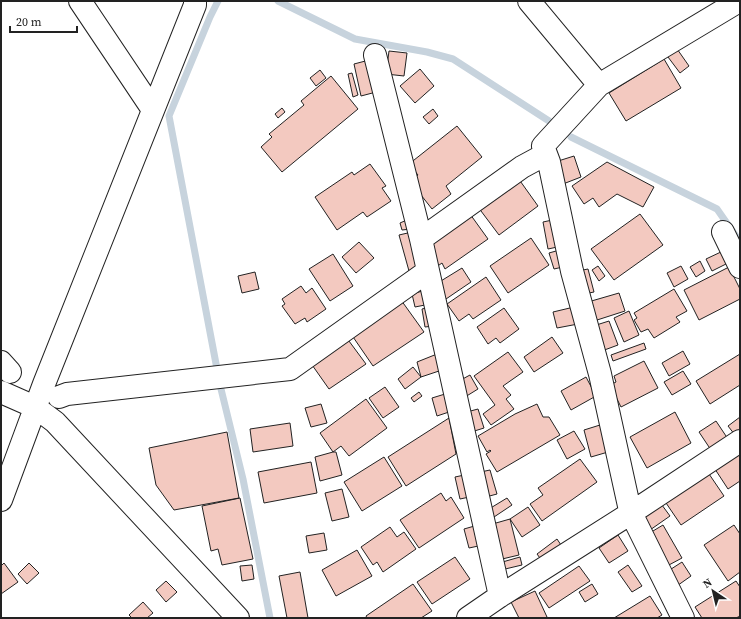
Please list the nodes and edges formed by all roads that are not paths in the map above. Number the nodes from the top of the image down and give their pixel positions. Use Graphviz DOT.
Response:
graph roads {
  1 [pos="80,1"];
  2 [pos="195,1"];
  3 [pos="529,1"];
  4 [pos="739,1"];
  5 [pos="375,55"];
  6 [pos="599,85"];
  7 [pos="153,110"];
  8 [pos="546,154"];
  9 [pos="723,232"];
  10 [pos="421,239"];
  11 [pos="740,267"];
  12 [pos="428,271"];
  13 [pos="1,392"];
  14 [pos="59,397"];
  15 [pos="35,407"];
  16 [pos="740,441"];
  17 [pos="1,500"];
  18 [pos="631,513"];
  19 [pos="500,596"];
  20 [pos="238,618"];
  21 [pos="468,618"];
  22 [pos="684,618"];
  1 -- 7 [label="street"];
  2 -- 7 [label="street"];
  3 -- 6 [label="street"];
  4 -- 6 [label="street"];
  5 -- 10 [label="street"];
  6 -- 8 [label="street"];
  7 -- 15 [label="street"];
  8 -- 10 [label="street"];
  8 -- 18 [label="street"];
  9 -- 11 [label="street"];
  10 -- 12 [label="street"];
  12 -- 14 [label="street"];
  12 -- 19 [label="street"];
  13 -- 15 [label="street"];
  15 -- 17 [label="street"];
  15 -- 20 [label="street"];
  16 -- 18 [label="street"];
  18 -- 19 [label="street"];
  18 -- 22 [label="street"];
  19 -- 21 [label="street"];
}
